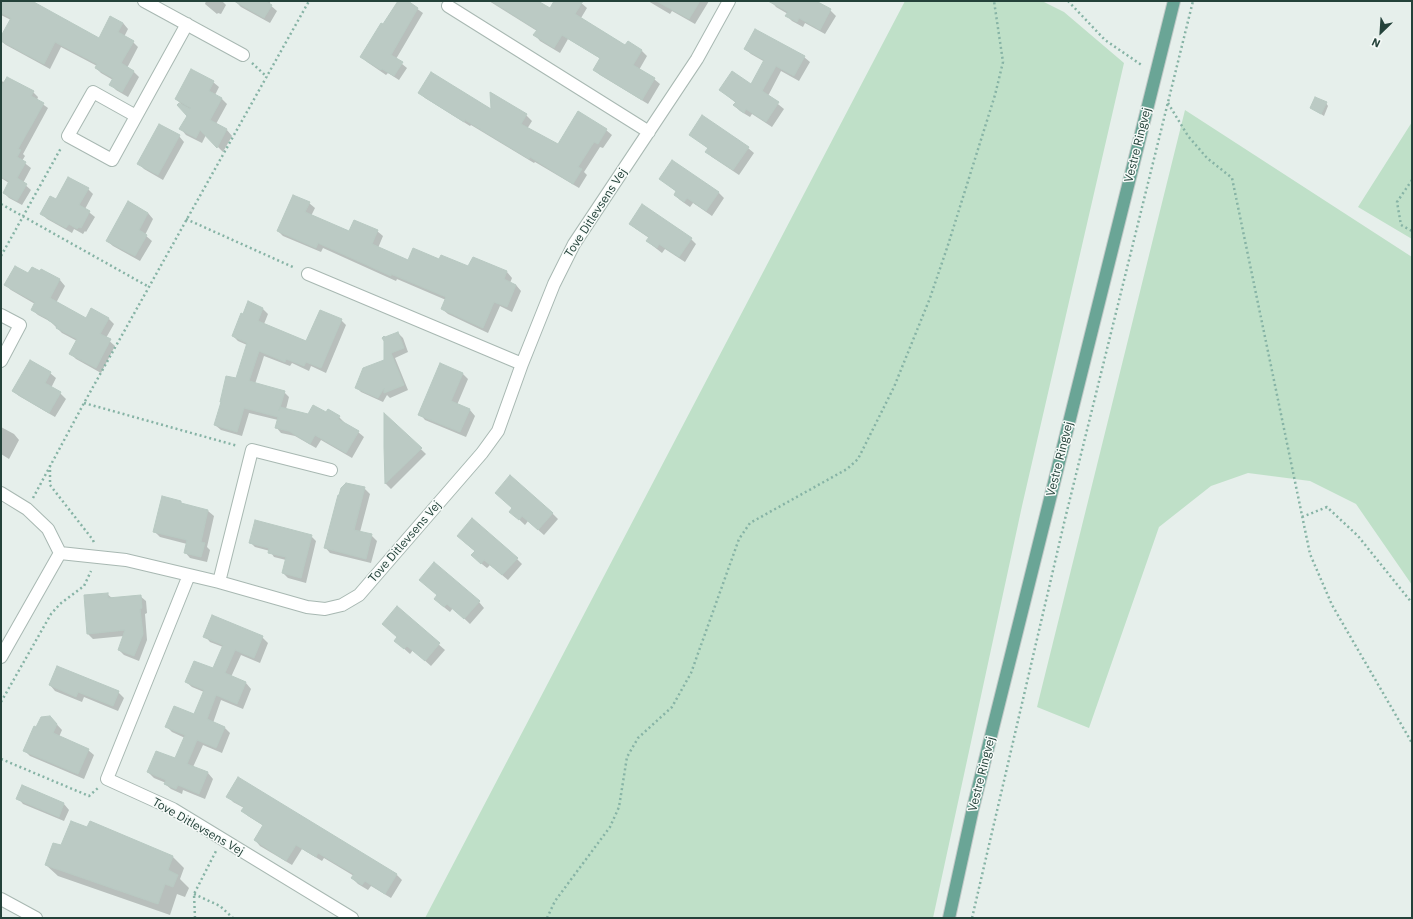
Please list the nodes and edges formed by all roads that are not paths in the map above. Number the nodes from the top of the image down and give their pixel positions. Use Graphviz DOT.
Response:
graph roads {
  1 [pos="145,1"];
  2 [pos="729,1"];
  3 [pos="1174,1"];
  4 [pos="448,6"];
  5 [pos="187,24"];
  6 [pos="243,55"];
  7 [pos="136,116"];
  8 [pos="649,132"];
  9 [pos="308,274"];
  10 [pos="1,315"];
  11 [pos="1,361"];
  12 [pos="522,364"];
  13 [pos="331,470"];
  14 [pos="1,493"];
  15 [pos="60,553"];
  16 [pos="189,576"];
  17 [pos="219,582"];
  18 [pos="1,657"];
  19 [pos="1,899"];
  20 [pos="36,918"];
  21 [pos="352,918"];
  22 [pos="949,918"];
  1 -- 5 [label="street"];
  2 -- 8 [label="street, Tove Ditlevsens Vej"];
  3 -- 22 [label="main road, Vestre Ringvej"];
  4 -- 8 [label="street"];
  5 -- 6 [label="street"];
  5 -- 7 [label="street"];
  7 -- 7 [label="street"];
  8 -- 12 [label="street, Tove Ditlevsens Vej"];
  9 -- 12 [label="street"];
  10 -- 11 [label="street"];
  12 -- 17 [label="street, Tove Ditlevsens Vej"];
  13 -- 17 [label="street"];
  14 -- 15 [label="street"];
  15 -- 16 [label="street, Tove Ditlevsens Vej"];
  15 -- 18 [label="street"];
  16 -- 17 [label="street, Tove Ditlevsens Vej"];
  16 -- 21 [label="street, Tove Ditlevsens Vej"];
  19 -- 20 [label="street"];
}
